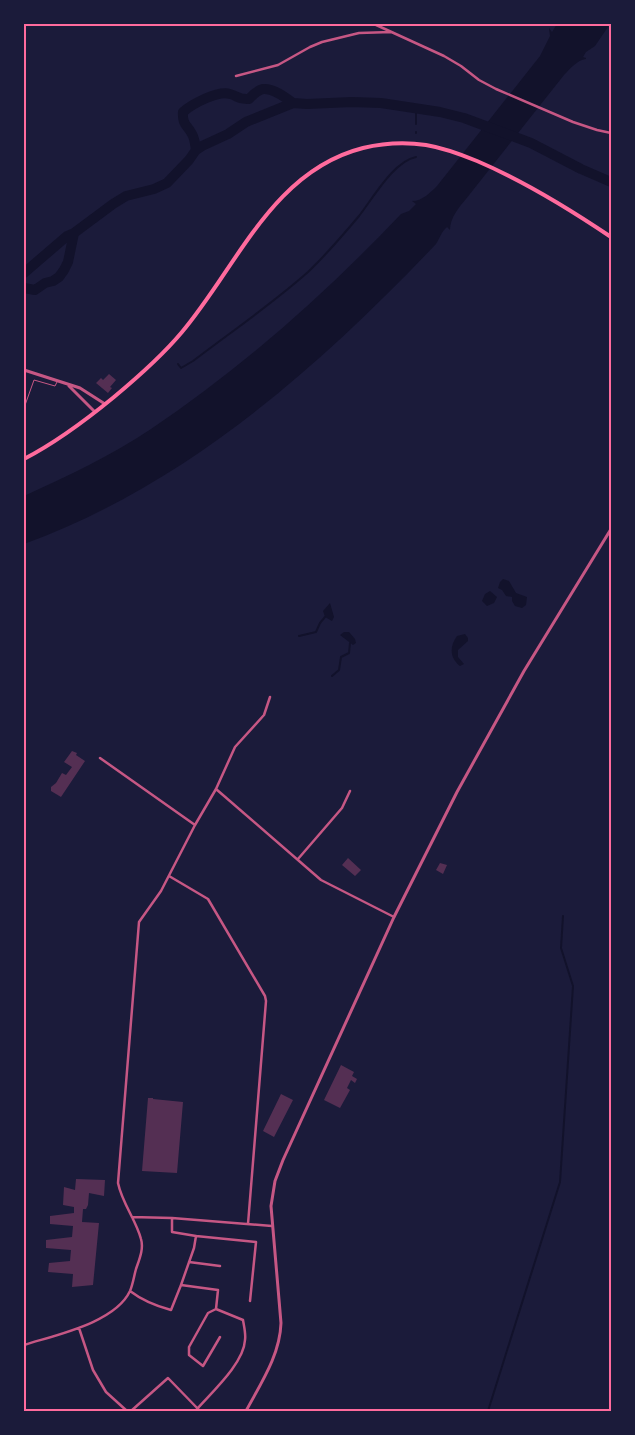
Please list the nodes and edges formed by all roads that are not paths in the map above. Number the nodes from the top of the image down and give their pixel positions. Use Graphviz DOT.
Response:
graph roads {
  1 [pos="374,24"];
  2 [pos="392,32"];
  3 [pos="236,76"];
  4 [pos="611,133"];
  5 [pos="611,237"];
  6 [pos="24,370"];
  7 [pos="58,382"];
  8 [pos="68,385"];
  9 [pos="105,404"];
  10 [pos="24,408"];
  11 [pos="95,412"];
  12 [pos="24,458"];
  13 [pos="611,529"];
  14 [pos="270,698"];
  15 [pos="100,758"];
  16 [pos="216,788"];
  17 [pos="350,791"];
  18 [pos="195,825"];
  19 [pos="298,859"];
  20 [pos="168,876"];
  21 [pos="394,917"];
  22 [pos="132,1217"];
  23 [pos="172,1218"];
  24 [pos="248,1224"];
  25 [pos="272,1226"];
  26 [pos="196,1236"];
  27 [pos="189,1262"];
  28 [pos="220,1266"];
  29 [pos="181,1285"];
  30 [pos="130,1291"];
  31 [pos="250,1301"];
  32 [pos="216,1309"];
  33 [pos="79,1328"];
  34 [pos="220,1337"];
  35 [pos="24,1345"];
  36 [pos="199,1410"];
  37 [pos="126,1411"];
  38 [pos="131,1411"];
  39 [pos="246,1411"];
  1 -- 2 [label="street"];
  2 -- 3 [label="street"];
  2 -- 4 [label="street"];
  5 -- 9 [label="main road"];
  6 -- 7 [label="street"];
  7 -- 8 [label="street"];
  7 -- 10 [label="lane"];
  8 -- 9 [label="street"];
  8 -- 11 [label="street"];
  9 -- 11 [label="main road"];
  11 -- 12 [label="main road"];
  13 -- 21 [label="street"];
  14 -- 16 [label="street"];
  15 -- 18 [label="street"];
  16 -- 18 [label="street"];
  16 -- 19 [label="street"];
  17 -- 19 [label="street"];
  18 -- 20 [label="street"];
  19 -- 21 [label="street"];
  20 -- 22 [label="street"];
  20 -- 24 [label="street"];
  21 -- 25 [label="street"];
  22 -- 23 [label="street"];
  22 -- 30 [label="street"];
  23 -- 24 [label="street"];
  23 -- 26 [label="street"];
  24 -- 25 [label="street"];
  25 -- 39 [label="street"];
  26 -- 27 [label="street"];
  26 -- 31 [label="street"];
  27 -- 28 [label="street"];
  27 -- 29 [label="street"];
  29 -- 30 [label="street"];
  29 -- 32 [label="street"];
  30 -- 33 [label="street"];
  32 -- 34 [label="street"];
  32 -- 36 [label="street"];
  33 -- 35 [label="street"];
  33 -- 37 [label="street"];
  36 -- 38 [label="street"];
}
